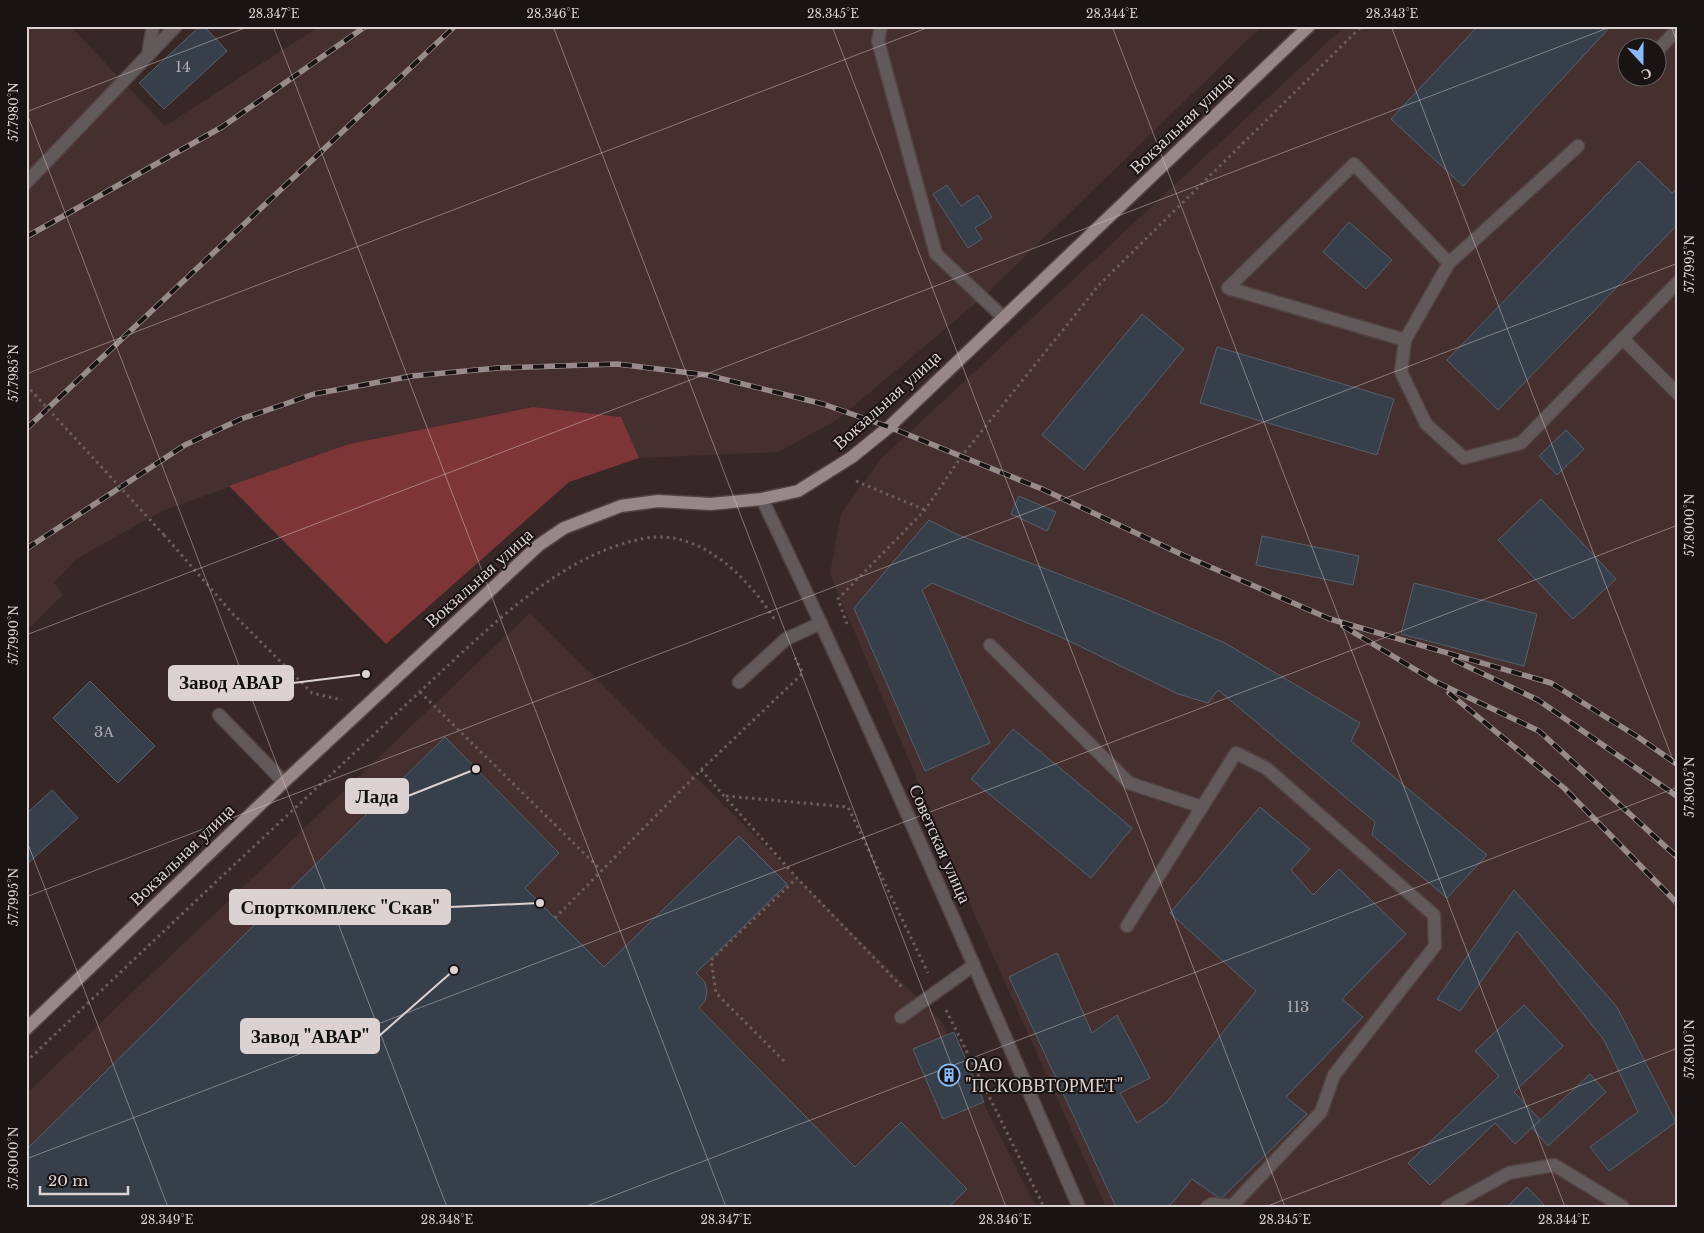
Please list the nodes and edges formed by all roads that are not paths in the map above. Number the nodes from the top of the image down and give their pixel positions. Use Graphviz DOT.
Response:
graph roads {
  1 [pos="153,26"];
  2 [pos="176,26"];
  3 [pos="881,26"];
  4 [pos="1309,26"];
  5 [pos="1678,29"];
  6 [pos="1666,42"];
  7 [pos="148,55"];
  8 [pos="1578,146"];
  9 [pos="26,183"];
  10 [pos="1449,263"];
  11 [pos="1678,282"];
  12 [pos="1004,318"];
  13 [pos="1623,339"];
  14 [pos="1405,340"];
  15 [pos="1678,394"];
  16 [pos="762,499"];
  17 [pos="822,623"];
  18 [pos="990,645"];
  19 [pos="739,682"];
  20 [pos="219,715"];
  21 [pos="284,782"];
  22 [pos="1202,807"];
  23 [pos="1126,926"];
  24 [pos="974,965"];
  25 [pos="901,1017"];
  26 [pos="26,1029"];
  27 [pos="1079,1207"];
  28 [pos="1207,1207"];
  29 [pos="1446,1207"];
  30 [pos="1623,1207"];
  1 -- 7 [label="street"];
  2 -- 7 [label="street"];
  3 -- 12 [label="street"];
  4 -- 12 [label="main road, Вокзальная улица"];
  5 -- 6 [label="street"];
  7 -- 9 [label="street"];
  8 -- 10 [label="street"];
  10 -- 14 [label="street"];
  10 -- 14 [label="street"];
  11 -- 13 [label="street"];
  12 -- 16 [label="main road, Вокзальная улица"];
  13 -- 14 [label="street"];
  13 -- 15 [label="street"];
  16 -- 17 [label="street, Советская улица"];
  16 -- 21 [label="main road, Вокзальная улица"];
  17 -- 19 [label="street"];
  17 -- 24 [label="street, Советская улица"];
  18 -- 22 [label="street"];
  20 -- 21 [label="street"];
  21 -- 26 [label="main road, Вокзальная улица"];
  22 -- 23 [label="street"];
  22 -- 28 [label="street"];
  24 -- 25 [label="street"];
  24 -- 27 [label="street, Советская улица"];
  29 -- 30 [label="street"];
}
